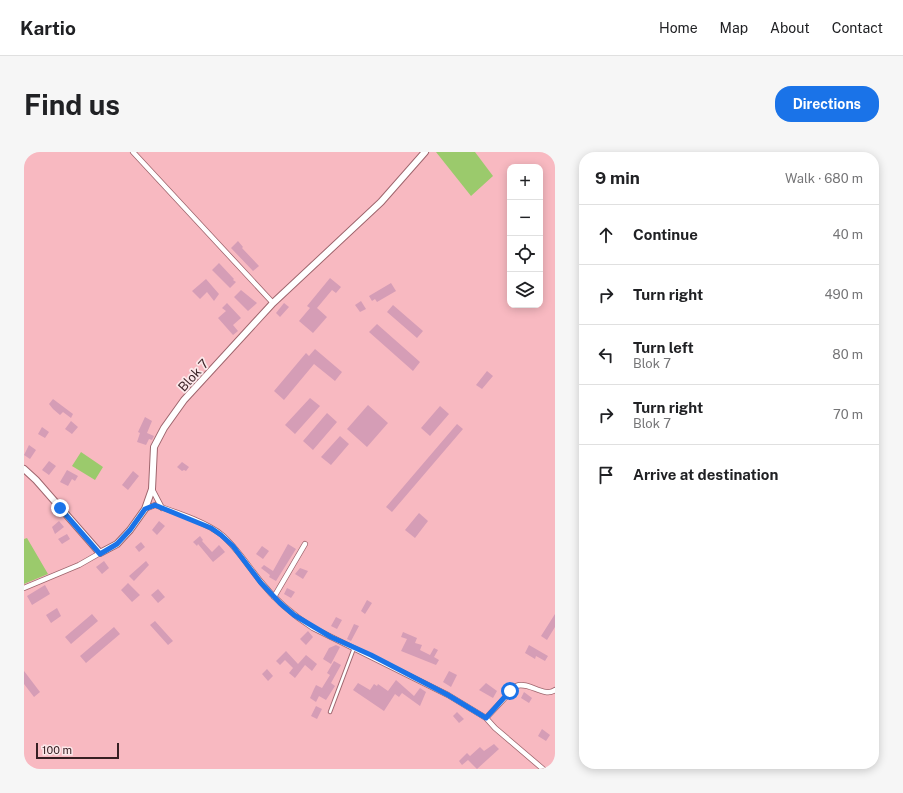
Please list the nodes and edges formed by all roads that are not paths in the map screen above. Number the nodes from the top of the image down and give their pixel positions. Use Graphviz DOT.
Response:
graph roads {
  1 [pos="133,152"];
  2 [pos="425,152"];
  3 [pos="273,303"];
  4 [pos="24,469"];
  5 [pos="152,488"];
  6 [pos="162,508"];
  7 [pos="145,509"];
  8 [pos="305,544"];
  9 [pos="100,554"];
  10 [pos="24,588"];
  11 [pos="274,597"];
  12 [pos="354,648"];
  13 [pos="555,690"];
  14 [pos="330,712"];
  15 [pos="486,718"];
  16 [pos="544,769"];
  1 -- 3 [label="street"];
  2 -- 3 [label="street, Blok 7"];
  3 -- 5 [label="street, Blok 7"];
  4 -- 9 [label="street"];
  5 -- 6 [label="street"];
  5 -- 7 [label="street, Blok 7"];
  6 -- 7 [label="street"];
  6 -- 11 [label="street"];
  7 -- 9 [label="street, Blok 7"];
  8 -- 11 [label="street"];
  9 -- 10 [label="street"];
  11 -- 12 [label="street"];
  12 -- 14 [label="lane"];
  12 -- 15 [label="street"];
  13 -- 15 [label="street"];
  15 -- 16 [label="street"];
}
